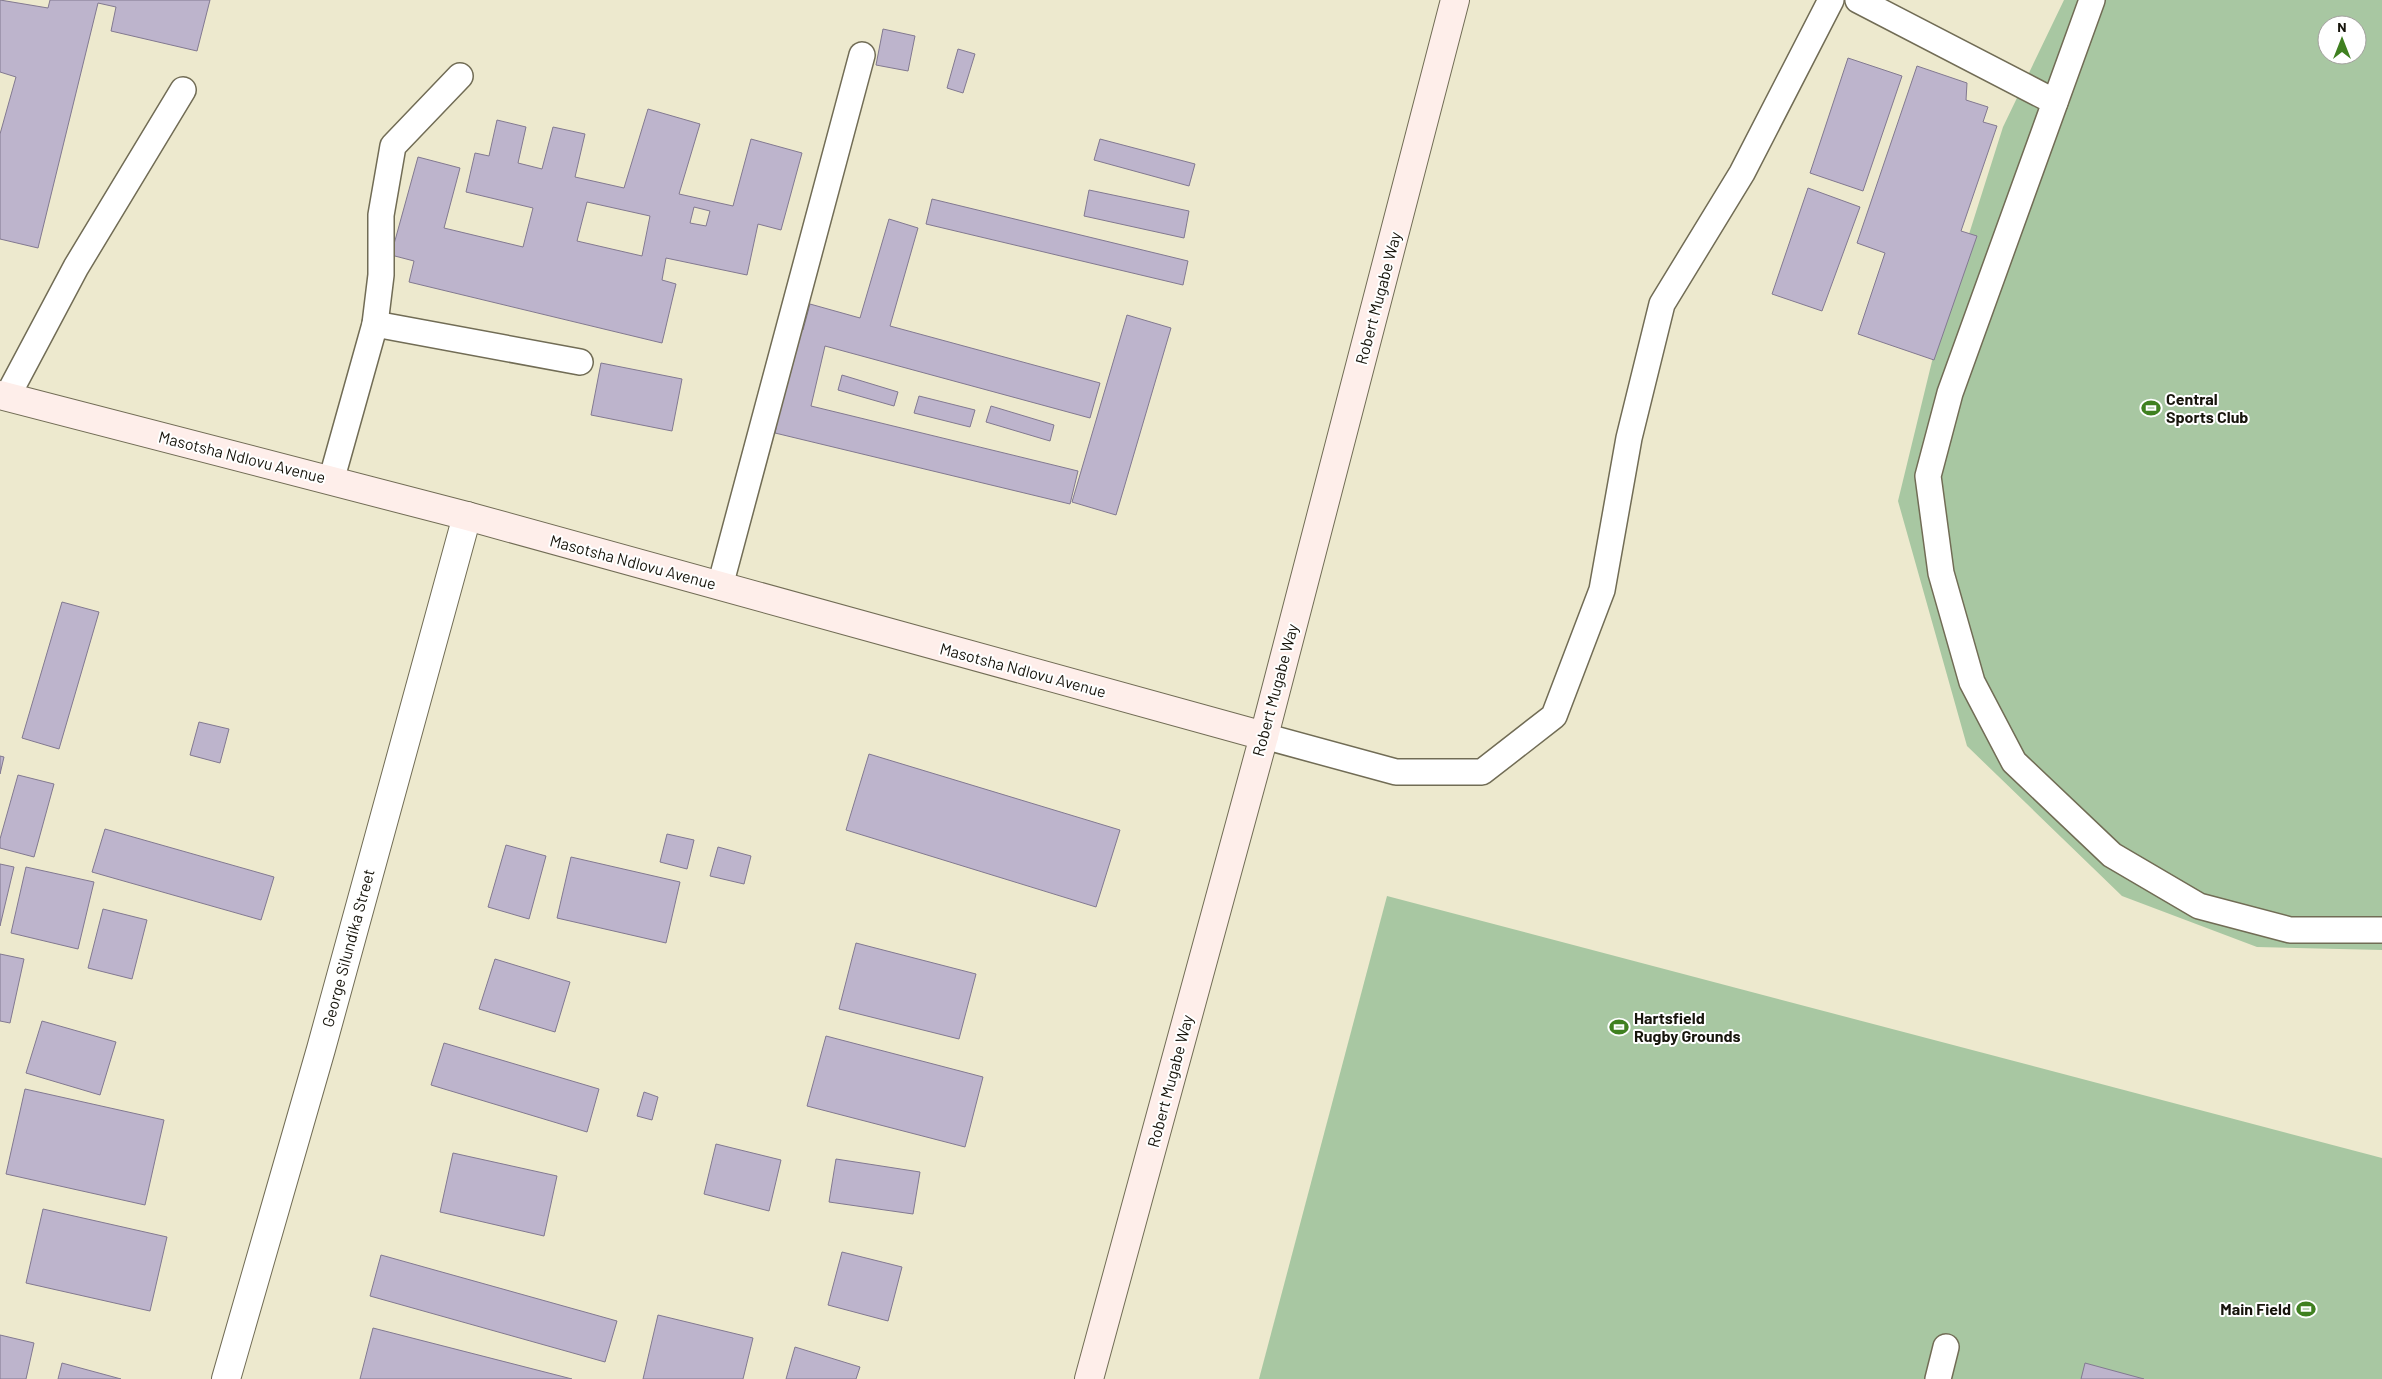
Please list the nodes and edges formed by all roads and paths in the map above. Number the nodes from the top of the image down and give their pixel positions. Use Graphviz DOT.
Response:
graph roads {
  1 [pos="1455,0"];
  2 [pos="1831,0"];
  3 [pos="1858,0"];
  4 [pos="2092,0"];
  5 [pos="862,55"];
  6 [pos="460,76"];
  7 [pos="183,90"];
  8 [pos="2055,102"];
  9 [pos="375,324"];
  10 [pos="580,362"];
  11 [pos="3,396"];
  12 [pos="331,481"];
  13 [pos="467,516"];
  14 [pos="720,586"];
  15 [pos="1264,736"];
  16 [pos="2382,930"];
  17 [pos="1946,1347"];
  18 [pos="226,1379"];
  19 [pos="1089,1379"];
  20 [pos="1938,1379"];
  1 -- 15 [label="main road, Robert Mugabe Way"];
  2 -- 15 [label="lane"];
  3 -- 8 [label="lane"];
  4 -- 8 [label="lane"];
  5 -- 14 [label="lane"];
  6 -- 9 [label="lane"];
  7 -- 11 [label="lane"];
  8 -- 16 [label="lane"];
  9 -- 10 [label="lane"];
  9 -- 12 [label="lane"];
  11 -- 12 [label="main road, Masotsha Ndlovu Avenue"];
  12 -- 13 [label="main road, Masotsha Ndlovu Avenue"];
  13 -- 14 [label="main road, Masotsha Ndlovu Avenue"];
  13 -- 18 [label="street, George Silundika Street"];
  14 -- 15 [label="main road, Masotsha Ndlovu Avenue"];
  15 -- 19 [label="main road, Robert Mugabe Way"];
  17 -- 20 [label="lane"];
}
